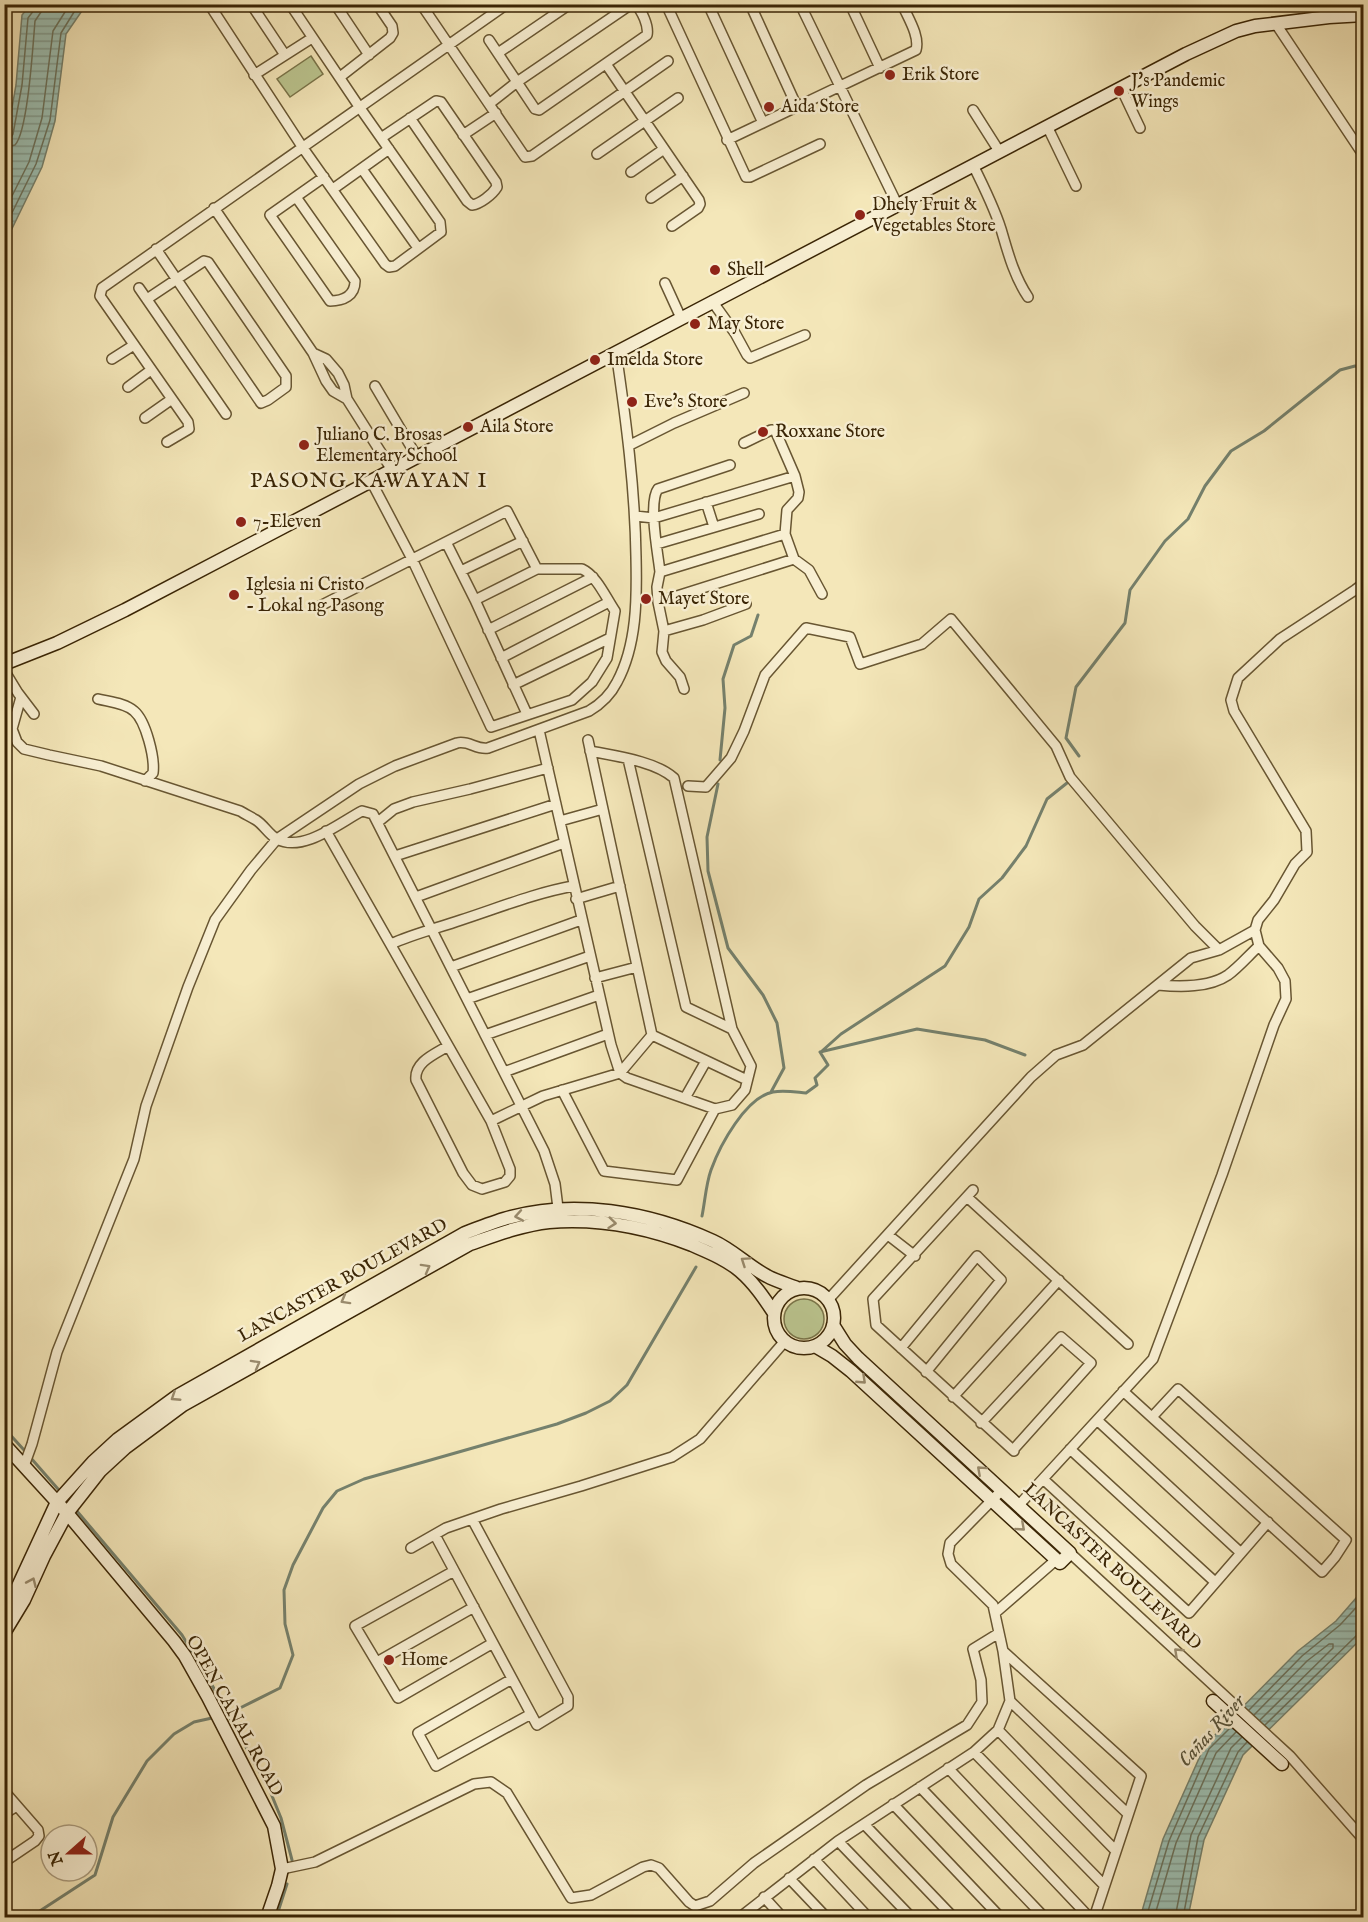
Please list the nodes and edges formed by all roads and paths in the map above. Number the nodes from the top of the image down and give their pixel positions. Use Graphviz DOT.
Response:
graph roads {
  1 [pos="209,4"];
  2 [pos="251,4"];
  3 [pos="290,4"];
  4 [pos="334,4"];
  5 [pos="377,4"];
  6 [pos="421,4"];
  7 [pos="507,4"];
  8 [pos="570,4"];
  9 [pos="666,4"];
  10 [pos="708,4"];
  11 [pos="750,4"];
  12 [pos="800,4"];
  13 [pos="850,4"];
  14 [pos="902,4"];
  15 [pos="1364,15"];
  16 [pos="1276,24"];
  17 [pos="312,38"];
  18 [pos="489,40"];
  19 [pos="448,45"];
  20 [pos="498,53"];
  21 [pos="285,55"];
  22 [pos="369,55"];
  23 [pos="669,62"];
  24 [pos="606,64"];
  25 [pos="880,68"];
  26 [pos="254,75"];
  27 [pos="340,77"];
  28 [pos="517,82"];
  29 [pos="838,86"];
  30 [pos="1121,88"];
  31 [pos="626,92"];
  32 [pos="678,98"];
  33 [pos="489,104"];
  34 [pos="797,107"];
  35 [pos="360,108"];
  36 [pos="973,110"];
  37 [pos="496,113"];
  38 [pos="410,118"];
  39 [pos="645,121"];
  40 [pos="763,123"];
  41 [pos="1047,126"];
  42 [pos="1140,128"];
  43 [pos="464,135"];
  44 [pos="381,138"];
  45 [pos="727,140"];
  46 [pos="820,144"];
  47 [pos="303,148"];
  48 [pos="389,149"];
  49 [pos="664,149"];
  50 [pos="999,152"];
  51 [pos="597,154"];
  52 [pos="1364,156"];
  53 [pos="973,165"];
  54 [pos="362,169"];
  55 [pos="631,172"];
  56 [pos="683,176"];
  57 [pos="324,177"];
  58 [pos="1076,186"];
  59 [pos="333,189"];
  60 [pos="296,197"];
  61 [pos="651,198"];
  62 [pos="897,204"];
  63 [pos="263,206"];
  64 [pos="214,208"];
  65 [pos="270,215"];
  66 [pos="672,226"];
  67 [pos="418,248"];
  68 [pos="156,249"];
  69 [pos="176,279"];
  70 [pos="665,283"];
  71 [pos="139,288"];
  72 [pos="1028,297"];
  73 [pos="147,299"];
  74 [pos="712,301"];
  75 [pos="681,318"];
  76 [pos="806,335"];
  77 [pos="134,345"];
  78 [pos="616,352"];
  79 [pos="112,359"];
  80 [pos="151,370"];
  81 [pos="375,386"];
  82 [pos="128,387"];
  83 [pos="744,393"];
  84 [pos="172,399"];
  85 [pos="226,414"];
  86 [pos="145,418"];
  87 [pos="167,442"];
  88 [pos="744,443"];
  89 [pos="630,445"];
  90 [pos="417,457"];
  91 [pos="730,465"];
  92 [pos="392,471"];
  93 [pos="795,476"];
  94 [pos="371,481"];
  95 [pos="706,502"];
  96 [pos="759,514"];
  97 [pos="635,516"];
  98 [pos="654,518"];
  99 [pos="714,527"];
  100 [pos="785,534"];
  101 [pos="523,541"];
  102 [pos="446,542"];
  103 [pos="657,544"];
  104 [pos="412,559"];
  105 [pos="794,559"];
  106 [pos="537,569"];
  107 [pos="461,571"];
  108 [pos="660,572"];
  109 [pos="593,577"];
  110 [pos="1364,583"];
  111 [pos="822,594"];
  112 [pos="475,600"];
  113 [pos="609,602"];
  114 [pos="658,602"];
  115 [pos="746,604"];
  116 [pos="318,608"];
  117 [pos="488,630"];
  118 [pos="664,631"];
  119 [pos="610,638"];
  120 [pos="501,658"];
  121 [pos="4,664"];
  122 [pos="4,670"];
  123 [pos="513,685"];
  124 [pos="684,690"];
  125 [pos="21,697"];
  126 [pos="98,699"];
  127 [pos="34,714"];
  128 [pos="526,714"];
  129 [pos="539,730"];
  130 [pos="588,740"];
  131 [pos="590,751"];
  132 [pos="628,759"];
  133 [pos="548,768"];
  134 [pos="145,781"];
  135 [pos="688,786"];
  136 [pos="556,804"];
  137 [pos="603,809"];
  138 [pos="560,821"];
  139 [pos="378,822"];
  140 [pos="326,831"];
  141 [pos="277,839"];
  142 [pos="564,843"];
  143 [pos="395,856"];
  144 [pos="573,886"];
  145 [pos="620,886"];
  146 [pos="416,897"];
  147 [pos="576,899"];
  148 [pos="581,920"];
  149 [pos="433,930"];
  150 [pos="1255,930"];
  151 [pos="391,944"];
  152 [pos="1259,945"];
  153 [pos="1220,950"];
  154 [pos="590,956"];
  155 [pos="637,967"];
  156 [pos="451,968"];
  157 [pos="595,978"];
  158 [pos="1158,985"];
  159 [pos="599,995"];
  160 [pos="467,999"];
  161 [pos="732,1029"];
  162 [pos="608,1034"];
  163 [pos="486,1035"];
  164 [pos="652,1035"];
  165 [pos="448,1046"];
  166 [pos="706,1061"];
  167 [pos="504,1072"];
  168 [pos="620,1073"];
  169 [pos="747,1080"];
  170 [pos="562,1090"];
  171 [pos="685,1098"];
  172 [pos="521,1106"];
  173 [pos="715,1109"];
  174 [pos="491,1121"];
  175 [pos="559,1216"];
  176 [pos="888,1235"];
  177 [pos="915,1256"];
  178 [pos="1059,1280"];
  179 [pos="797,1288"];
  180 [pos="828,1300"];
  181 [pos="774,1313"];
  182 [pos="833,1325"];
  183 [pos="785,1341"];
  184 [pos="1128,1344"];
  185 [pos="815,1346"];
  186 [pos="901,1348"];
  187 [pos="926,1372"];
  188 [pos="1123,1391"];
  189 [pos="952,1397"];
  190 [pos="1152,1417"];
  191 [pos="1097,1420"];
  192 [pos="981,1423"];
  193 [pos="4,1444"];
  194 [pos="1070,1449"];
  195 [pos="24,1466"];
  196 [pos="1043,1479"];
  197 [pos="1002,1490"];
  198 [pos="992,1501"];
  199 [pos="57,1502"];
  200 [pos="1019,1505"];
  201 [pos="67,1513"];
  202 [pos="472,1519"];
  203 [pos="1268,1522"];
  204 [pos="435,1535"];
  205 [pos="411,1548"];
  206 [pos="1070,1553"];
  207 [pos="1241,1553"];
  208 [pos="1058,1561"];
  209 [pos="454,1571"];
  210 [pos="1215,1582"];
  211 [pos="474,1607"];
  212 [pos="4,1611"];
  213 [pos="995,1613"];
  214 [pos="4,1633"];
  215 [pos="999,1633"];
  216 [pos="493,1643"];
  217 [pos="1003,1651"];
  218 [pos="376,1662"];
  219 [pos="512,1678"];
  220 [pos="1217,1696"];
  221 [pos="1010,1701"];
  222 [pos="531,1714"];
  223 [pos="998,1730"];
  224 [pos="974,1752"];
  225 [pos="1286,1760"];
  226 [pos="948,1768"];
  227 [pos="920,1787"];
  228 [pos="4,1791"];
  229 [pos="893,1804"];
  230 [pos="17,1806"];
  231 [pos="1128,1814"];
  232 [pos="4,1815"];
  233 [pos="864,1824"];
  234 [pos="838,1840"];
  235 [pos="1364,1840"];
  236 [pos="1116,1851"];
  237 [pos="814,1859"];
  238 [pos="4,1862"];
  239 [pos="282,1869"];
  240 [pos="789,1878"];
  241 [pos="1104,1885"];
  242 [pos="764,1897"];
  243 [pos="267,1917"];
  244 [pos="739,1917"];
  245 [pos="783,1917"];
  246 [pos="827,1917"];
  247 [pos="870,1917"];
  248 [pos="912,1917"];
  249 [pos="954,1917"];
  250 [pos="1002,1917"];
  251 [pos="1046,1917"];
  252 [pos="1092,1917"];
  1 -- 26 [label="street"];
  2 -- 21 [label="street"];
  3 -- 17 [label="street"];
  4 -- 22 [label="street"];
  5 -- 22 [label="street"];
  6 -- 19 [label="street"];
  7 -- 19 [label="street"];
  8 -- 20 [label="street"];
  9 -- 45 [label="street"];
  10 -- 40 [label="street"];
  11 -- 34 [label="street"];
  12 -- 29 [label="street"];
  13 -- 25 [label="street"];
  14 -- 25 [label="street"];
  15 -- 16 [label="main road"];
  16 -- 30 [label="main road"];
  16 -- 52 [label="street"];
  17 -- 21 [label="street"];
  17 -- 27 [label="street"];
  18 -- 20 [label="street"];
  19 -- 33 [label="street"];
  19 -- 35 [label="street"];
  20 -- 28 [label="street"];
  21 -- 26 [label="street"];
  22 -- 27 [label="street"];
  23 -- 31 [label="street"];
  24 -- 28 [label="street"];
  24 -- 28 [label="street"];
  24 -- 31 [label="street"];
  25 -- 29 [label="street"];
  26 -- 47 [label="street"];
  27 -- 35 [label="street"];
  28 -- 33 [label="street"];
  29 -- 34 [label="street"];
  29 -- 62 [label="street"];
  30 -- 41 [label="main road"];
  30 -- 42 [label="street"];
  31 -- 37 [label="street"];
  31 -- 39 [label="street"];
  32 -- 39 [label="street"];
  33 -- 37 [label="street"];
  34 -- 40 [label="street"];
  35 -- 44 [label="street"];
  35 -- 47 [label="street"];
  36 -- 50 [label="street"];
  37 -- 43 [label="street"];
  38 -- 43 [label="street"];
  38 -- 43 [label="street"];
  38 -- 44 [label="street"];
  39 -- 49 [label="street"];
  39 -- 51 [label="street"];
  40 -- 45 [label="street"];
  41 -- 50 [label="main road"];
  41 -- 58 [label="street"];
  44 -- 48 [label="street"];
  45 -- 46 [label="street"];
  47 -- 57 [label="street"];
  47 -- 64 [label="street"];
  48 -- 54 [label="street"];
  48 -- 67 [label="street"];
  49 -- 55 [label="street"];
  49 -- 56 [label="street"];
  50 -- 53 [label="main road"];
  53 -- 62 [label="main road"];
  53 -- 72 [label="street"];
  54 -- 59 [label="street"];
  54 -- 67 [label="street"];
  56 -- 61 [label="street"];
  56 -- 66 [label="street"];
  57 -- 59 [label="street"];
  57 -- 60 [label="street"];
  59 -- 67 [label="street"];
  60 -- 65 [label="street"];
  60 -- 65 [label="street"];
  62 -- 74 [label="main road"];
  63 -- 65 [label="street"];
  64 -- 68 [label="street"];
  64 -- 92 [label="street"];
  68 -- 69 [label="street"];
  68 -- 77 [label="street"];
  69 -- 69 [label="street"];
  69 -- 73 [label="street"];
  70 -- 75 [label="street"];
  71 -- 73 [label="street"];
  73 -- 85 [label="street"];
  74 -- 75 [label="main road"];
  74 -- 76 [label="street"];
  75 -- 78 [label="main road"];
  77 -- 79 [label="street"];
  77 -- 80 [label="street"];
  78 -- 89 [label="street"];
  78 -- 90 [label="main road"];
  80 -- 82 [label="street"];
  80 -- 84 [label="street"];
  81 -- 90 [label="street"];
  83 -- 89 [label="street"];
  84 -- 86 [label="street"];
  84 -- 87 [label="street"];
  88 -- 93 [label="street"];
  89 -- 97 [label="street"];
  90 -- 92 [label="main road"];
  91 -- 98 [label="street"];
  92 -- 94 [label="main road"];
  93 -- 95 [label="street"];
  93 -- 100 [label="street"];
  94 -- 104 [label="street"];
  94 -- 121 [label="main road"];
  95 -- 98 [label="street"];
  95 -- 99 [label="street"];
  96 -- 99 [label="street"];
  97 -- 98 [label="street"];
  97 -- 129 [label="street"];
  98 -- 103 [label="street"];
  99 -- 103 [label="street"];
  100 -- 105 [label="street"];
  100 -- 108 [label="street"];
  101 -- 102 [label="street"];
  101 -- 106 [label="street"];
  101 -- 107 [label="street"];
  102 -- 104 [label="street"];
  102 -- 107 [label="street"];
  103 -- 108 [label="street"];
  104 -- 116 [label="street"];
  104 -- 128 [label="street"];
  105 -- 111 [label="street"];
  105 -- 114 [label="street"];
  106 -- 109 [label="street"];
  106 -- 112 [label="street"];
  107 -- 112 [label="street"];
  108 -- 114 [label="street"];
  109 -- 113 [label="street"];
  109 -- 117 [label="street"];
  110 -- 150 [label="street"];
  112 -- 117 [label="street"];
  113 -- 119 [label="street"];
  113 -- 120 [label="street"];
  114 -- 118 [label="street"];
  115 -- 118 [label="street"];
  117 -- 120 [label="street"];
  118 -- 124 [label="street"];
  119 -- 123 [label="street"];
  119 -- 128 [label="street"];
  120 -- 123 [label="street"];
  122 -- 125 [label="street"];
  123 -- 128 [label="street"];
  125 -- 127 [label="street"];
  125 -- 134 [label="street"];
  126 -- 134 [label="street"];
  129 -- 133 [label="street"];
  129 -- 141 [label="street"];
  130 -- 131 [label="street"];
  131 -- 132 [label="street"];
  131 -- 137 [label="street"];
  132 -- 161 [label="street"];
  132 -- 161 [label="street"];
  133 -- 136 [label="street"];
  133 -- 139 [label="street"];
  134 -- 141 [label="street"];
  135 -- 153 [label="street"];
  136 -- 138 [label="street"];
  136 -- 143 [label="street"];
  137 -- 138 [label="street"];
  137 -- 145 [label="street"];
  138 -- 142 [label="street"];
  139 -- 140 [label="street"];
  139 -- 143 [label="street"];
  140 -- 141 [label="street"];
  140 -- 151 [label="street"];
  141 -- 195 [label="street"];
  142 -- 144 [label="street"];
  142 -- 146 [label="street"];
  143 -- 146 [label="street"];
  144 -- 147 [label="street"];
  144 -- 149 [label="street"];
  145 -- 147 [label="street"];
  145 -- 155 [label="street"];
  146 -- 149 [label="street"];
  147 -- 148 [label="street"];
  148 -- 154 [label="street"];
  148 -- 156 [label="street"];
  149 -- 151 [label="street"];
  149 -- 156 [label="street"];
  150 -- 152 [label="street"];
  150 -- 153 [label="street"];
  151 -- 165 [label="street"];
  152 -- 158 [label="street"];
  152 -- 188 [label="street"];
  153 -- 158 [label="street"];
  154 -- 157 [label="street"];
  154 -- 160 [label="street"];
  155 -- 157 [label="street"];
  155 -- 164 [label="street"];
  156 -- 160 [label="street"];
  157 -- 159 [label="street"];
  158 -- 176 [label="street"];
  159 -- 162 [label="street"];
  159 -- 163 [label="street"];
  160 -- 163 [label="street"];
  161 -- 169 [label="street"];
  162 -- 167 [label="street"];
  162 -- 168 [label="street"];
  163 -- 167 [label="street"];
  164 -- 166 [label="street"];
  164 -- 168 [label="street"];
  165 -- 174 [label="street"];
  165 -- 174 [label="street"];
  166 -- 169 [label="street"];
  166 -- 171 [label="street"];
  167 -- 172 [label="street"];
  168 -- 170 [label="street"];
  168 -- 171 [label="street"];
  169 -- 173 [label="street"];
  170 -- 172 [label="street"];
  170 -- 173 [label="street"];
  171 -- 173 [label="street"];
  172 -- 174 [label="street"];
  172 -- 175 [label="street"];
  179 -- 175 [label="main road, LANCASTER BOULEVARD, one-way"];
  175 -- 181 [label="main road, LANCASTER BOULEVARD, one-way"];
  175 -- 199 [label="main road, LANCASTER BOULEVARD, one-way"];
  201 -- 175 [label="main road, LANCASTER BOULEVARD, one-way"];
  176 -- 177 [label="street"];
  176 -- 180 [label="street"];
  177 -- 178 [label="street"];
  177 -- 186 [label="street"];
  178 -- 184 [label="street"];
  178 -- 189 [label="street"];
  179 -- 180 [label="main road"];
  179 -- 181 [label="main road"];
  180 -- 182 [label="main road"];
  181 -- 183 [label="main road"];
  182 -- 185 [label="main road"];
  197 -- 182 [label="main road, LANCASTER BOULEVARD, one-way"];
  183 -- 185 [label="main road"];
  183 -- 202 [label="street"];
  185 -- 198 [label="main road, LANCASTER BOULEVARD, one-way"];
  186 -- 187 [label="street"];
  186 -- 187 [label="street"];
  187 -- 189 [label="street"];
  188 -- 190 [label="street"];
  188 -- 191 [label="street"];
  189 -- 192 [label="street"];
  190 -- 203 [label="street"];
  190 -- 203 [label="street"];
  191 -- 194 [label="street"];
  191 -- 207 [label="street"];
  192 -- 192 [label="street"];
  193 -- 195 [label="main road, OPEN CANAL ROAD"];
  194 -- 196 [label="street"];
  194 -- 210 [label="street"];
  195 -- 199 [label="main road, OPEN CANAL ROAD"];
  196 -- 200 [label="street"];
  196 -- 210 [label="street"];
  197 -- 198 [label="street"];
  197 -- 200 [label="main road, LANCASTER BOULEVARD"];
  198 -- 208 [label="main road, LANCASTER BOULEVARD, one-way"];
  198 -- 213 [label="street"];
  199 -- 201 [label="main road, OPEN CANAL ROAD"];
  199 -- 212 [label="main road, LANCASTER BOULEVARD"];
  200 -- 206 [label="main road, LANCASTER BOULEVARD"];
  214 -- 201 [label="main road, LANCASTER BOULEVARD, one-way"];
  201 -- 239 [label="main road, OPEN CANAL ROAD"];
  202 -- 204 [label="street"];
  202 -- 222 [label="street"];
  203 -- 207 [label="street"];
  204 -- 205 [label="street"];
  204 -- 209 [label="street"];
  206 -- 208 [label="main road"];
  220 -- 206 [label="street, LANCASTER BOULEVARD, one-way"];
  207 -- 210 [label="street"];
  208 -- 213 [label="street"];
  209 -- 211 [label="street"];
  209 -- 218 [label="street"];
  211 -- 216 [label="street"];
  211 -- 218 [label="street"];
  213 -- 215 [label="street"];
  215 -- 217 [label="street"];
  215 -- 239 [label="street"];
  216 -- 218 [label="street"];
  216 -- 219 [label="street"];
  217 -- 221 [label="street"];
  217 -- 231 [label="street"];
  219 -- 222 [label="street"];
  219 -- 222 [label="street"];
  220 -- 225 [label="main road, LANCASTER BOULEVARD"];
  221 -- 223 [label="street"];
  221 -- 231 [label="street"];
  223 -- 224 [label="street"];
  223 -- 236 [label="street"];
  224 -- 226 [label="street"];
  224 -- 241 [label="street"];
  225 -- 235 [label="street, LANCASTER BOULEVARD"];
  226 -- 227 [label="street"];
  226 -- 252 [label="street"];
  227 -- 229 [label="street"];
  227 -- 251 [label="street"];
  228 -- 230 [label="street"];
  229 -- 233 [label="street"];
  229 -- 250 [label="street"];
  230 -- 232 [label="street"];
  230 -- 238 [label="street"];
  231 -- 236 [label="street"];
  233 -- 234 [label="street"];
  233 -- 249 [label="street"];
  234 -- 237 [label="street"];
  234 -- 248 [label="street"];
  236 -- 241 [label="street"];
  237 -- 240 [label="street"];
  237 -- 247 [label="street"];
  239 -- 243 [label="main road, OPEN CANAL ROAD"];
  240 -- 242 [label="street"];
  240 -- 246 [label="street"];
  241 -- 252 [label="street"];
  242 -- 244 [label="street"];
  242 -- 245 [label="street"];
}
